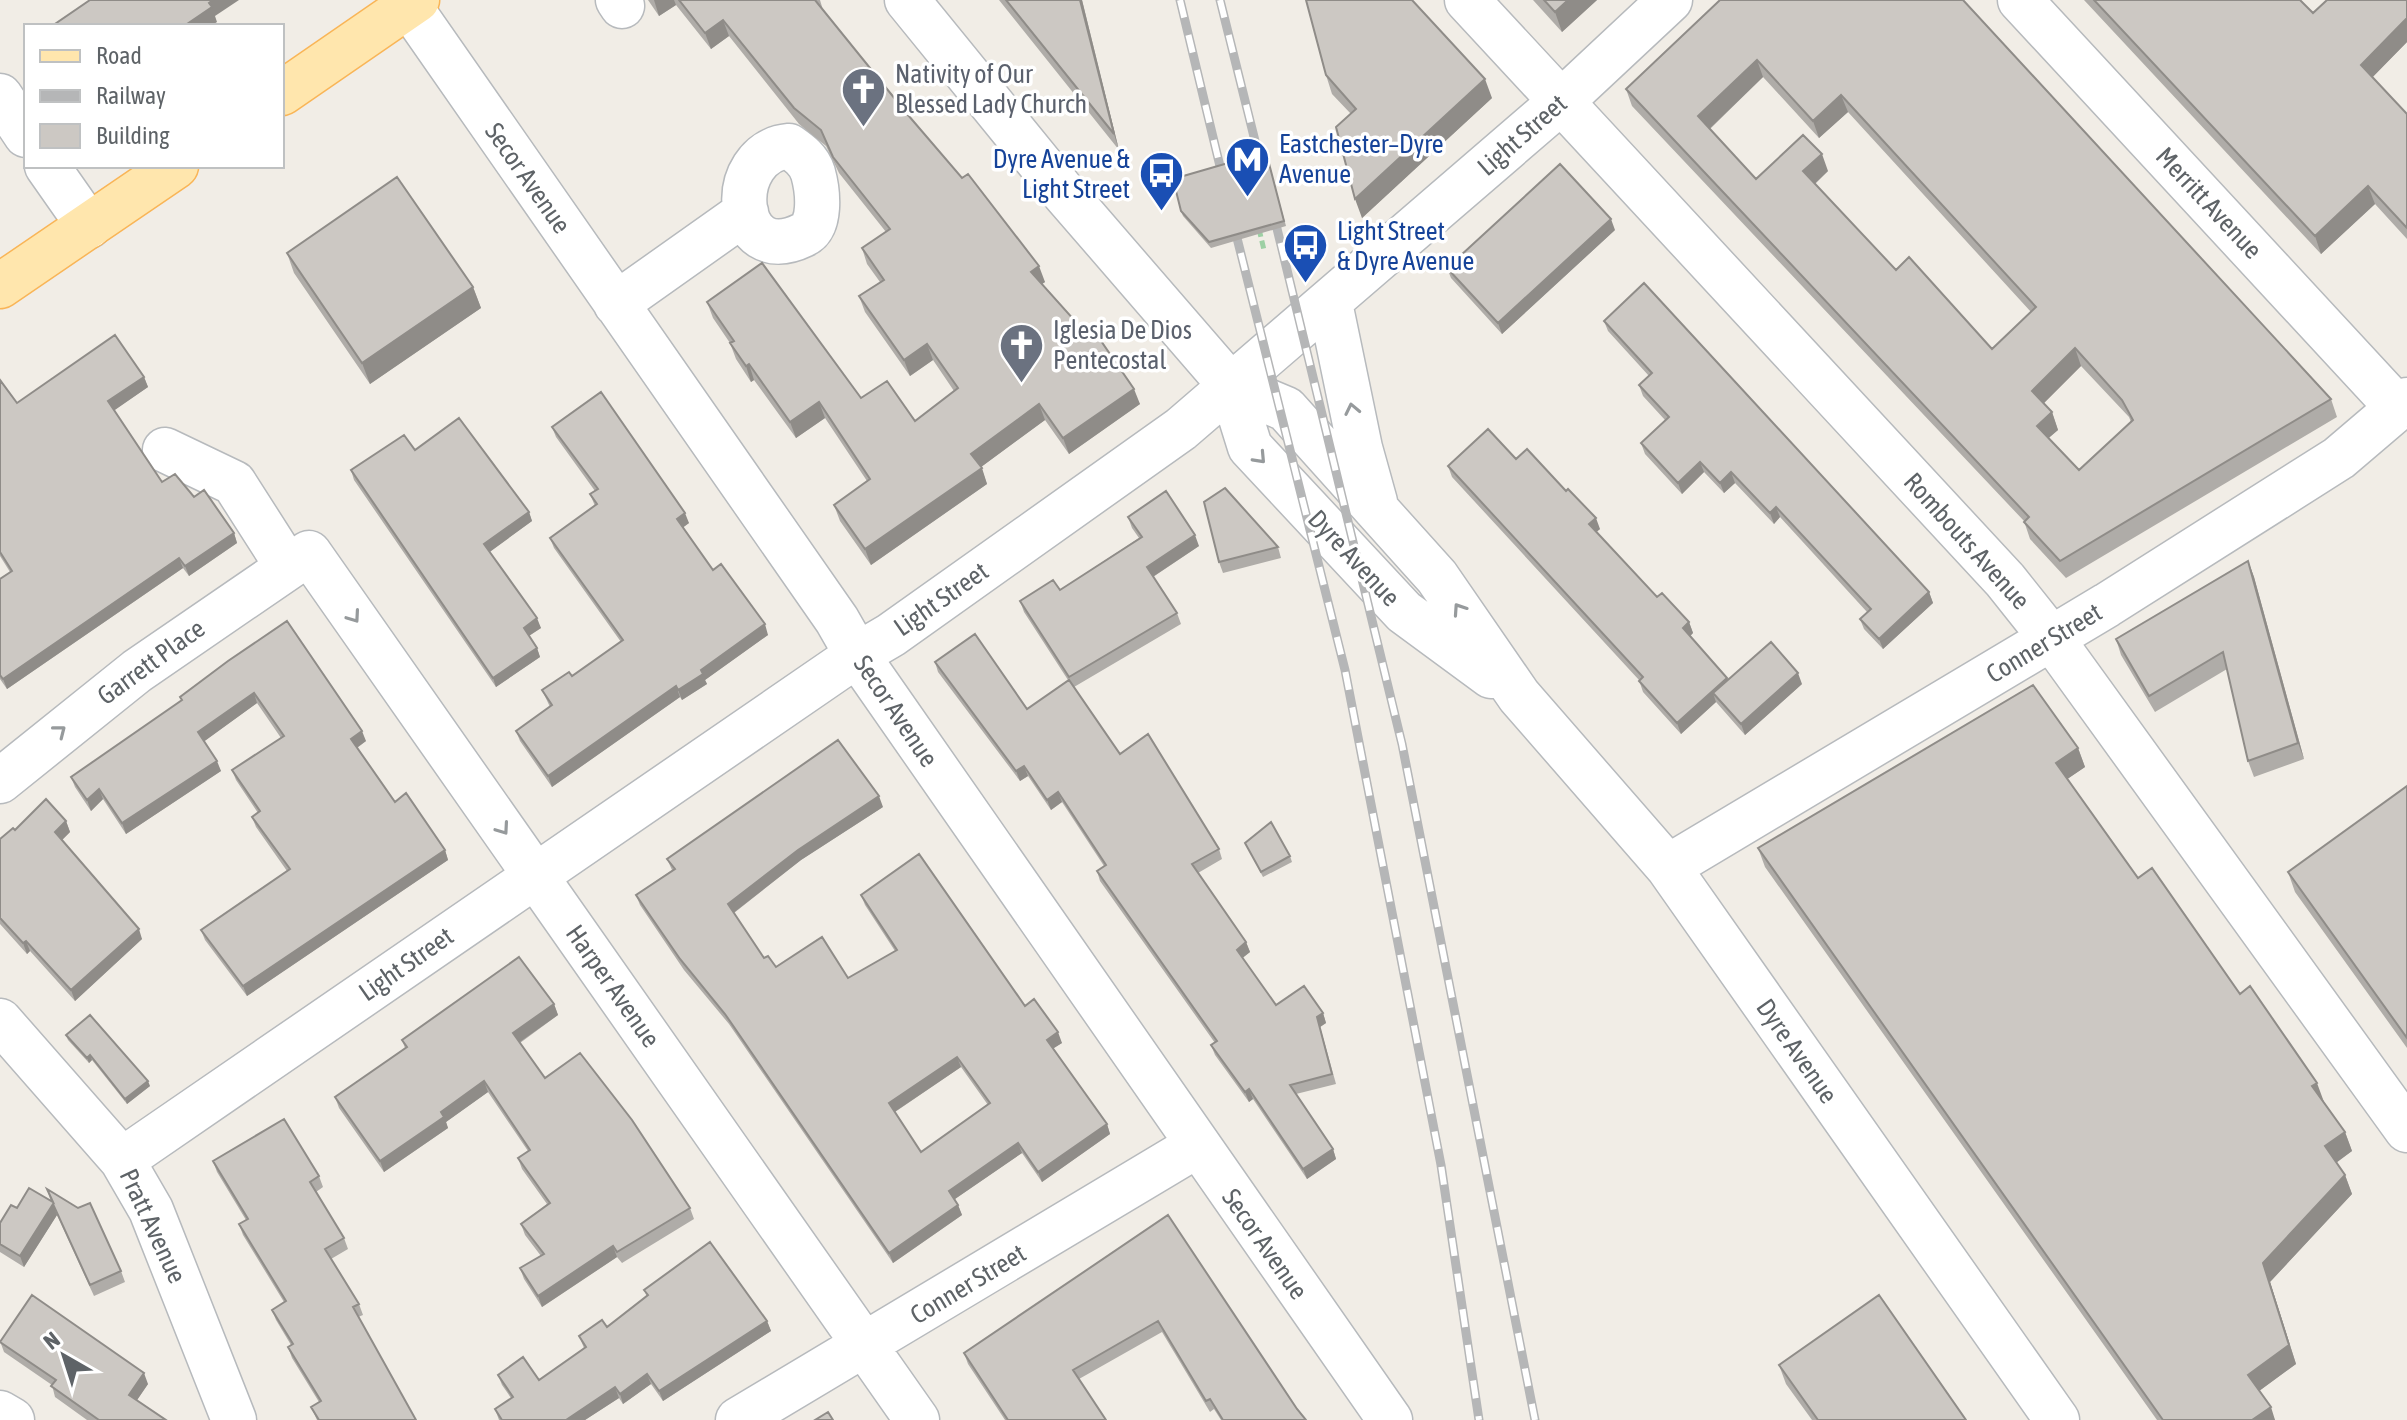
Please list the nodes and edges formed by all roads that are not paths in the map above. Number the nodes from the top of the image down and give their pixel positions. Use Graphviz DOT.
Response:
graph roads {
  1 [pos="907,0"];
  2 [pos="1467,0"];
  3 [pos="1670,0"];
  4 [pos="2020,0"];
  5 [pos="410,2"];
  6 [pos="284,92"];
  7 [pos="0,96"];
  8 [pos="1563,100"];
  9 [pos="24,132"];
  10 [pos="48,168"];
  11 [pos="173,168"];
  12 [pos="746,212"];
  13 [pos="89,226"];
  14 [pos="0,286"];
  15 [pos="1330,303"];
  16 [pos="616,304"];
  17 [pos="1231,386"];
  18 [pos="2402,403"];
  19 [pos="165,450"];
  20 [pos="1378,512"];
  21 [pos="298,560"];
  22 [pos="2052,639"];
  23 [pos="857,655"];
  24 [pos="1519,696"];
  25 [pos="0,781"];
  26 [pos="1668,867"];
  27 [pos="535,874"];
  28 [pos="0,1021"];
  29 [pos="2407,1130"];
  30 [pos="1196,1146"];
  31 [pos="122,1160"];
  32 [pos="866,1346"];
  33 [pos="0,1413"];
  34 [pos="12,1420"];
  35 [pos="234,1420"];
  36 [pos="738,1420"];
  37 [pos="917,1420"];
  38 [pos="1390,1420"];
  39 [pos="2057,1420"];
  1 -- 17 [label="street, Dyre Avenue"];
  2 -- 8 [label="street, Rombouts Avenue"];
  3 -- 8 [label="street, Light Street"];
  4 -- 18 [label="street, Merritt Avenue"];
  5 -- 6 [label="main road"];
  5 -- 16 [label="street, Secor Avenue"];
  7 -- 9 [label="street"];
  8 -- 15 [label="street, Light Street"];
  8 -- 22 [label="street, Rombouts Avenue"];
  10 -- 13 [label="street"];
  11 -- 13 [label="main road"];
  12 -- 16 [label="street"];
  13 -- 14 [label="main road"];
  15 -- 17 [label="street, Light Street"];
  20 -- 15 [label="street, one-way"];
  16 -- 23 [label="street, Secor Avenue"];
  17 -- 20 [label="street, Dyre Avenue"];
  17 -- 23 [label="street, Light Street"];
  17 -- 24 [label="street, Dyre Avenue, one-way"];
  18 -- 22 [label="street, Conner Street"];
  19 -- 21 [label="street, Harper Avenue"];
  24 -- 20 [label="street, Dyre Avenue, one-way"];
  25 -- 21 [label="street, Garrett Place, one-way"];
  21 -- 27 [label="street, Harper Avenue, one-way"];
  22 -- 26 [label="street, Conner Street"];
  22 -- 29 [label="street, Rombouts Avenue"];
  23 -- 27 [label="street, Light Street"];
  23 -- 30 [label="street, Secor Avenue"];
  24 -- 26 [label="street, Dyre Avenue"];
  26 -- 39 [label="street, Dyre Avenue"];
  27 -- 31 [label="street, Light Street"];
  27 -- 32 [label="street, Harper Avenue"];
  28 -- 31 [label="street, Pratt Avenue"];
  30 -- 32 [label="street, Conner Street"];
  30 -- 38 [label="street, Secor Avenue"];
  31 -- 35 [label="street, Pratt Avenue"];
  32 -- 36 [label="street, Conner Street"];
  32 -- 37 [label="street, Harper Avenue"];
  33 -- 34 [label="street"];
}
